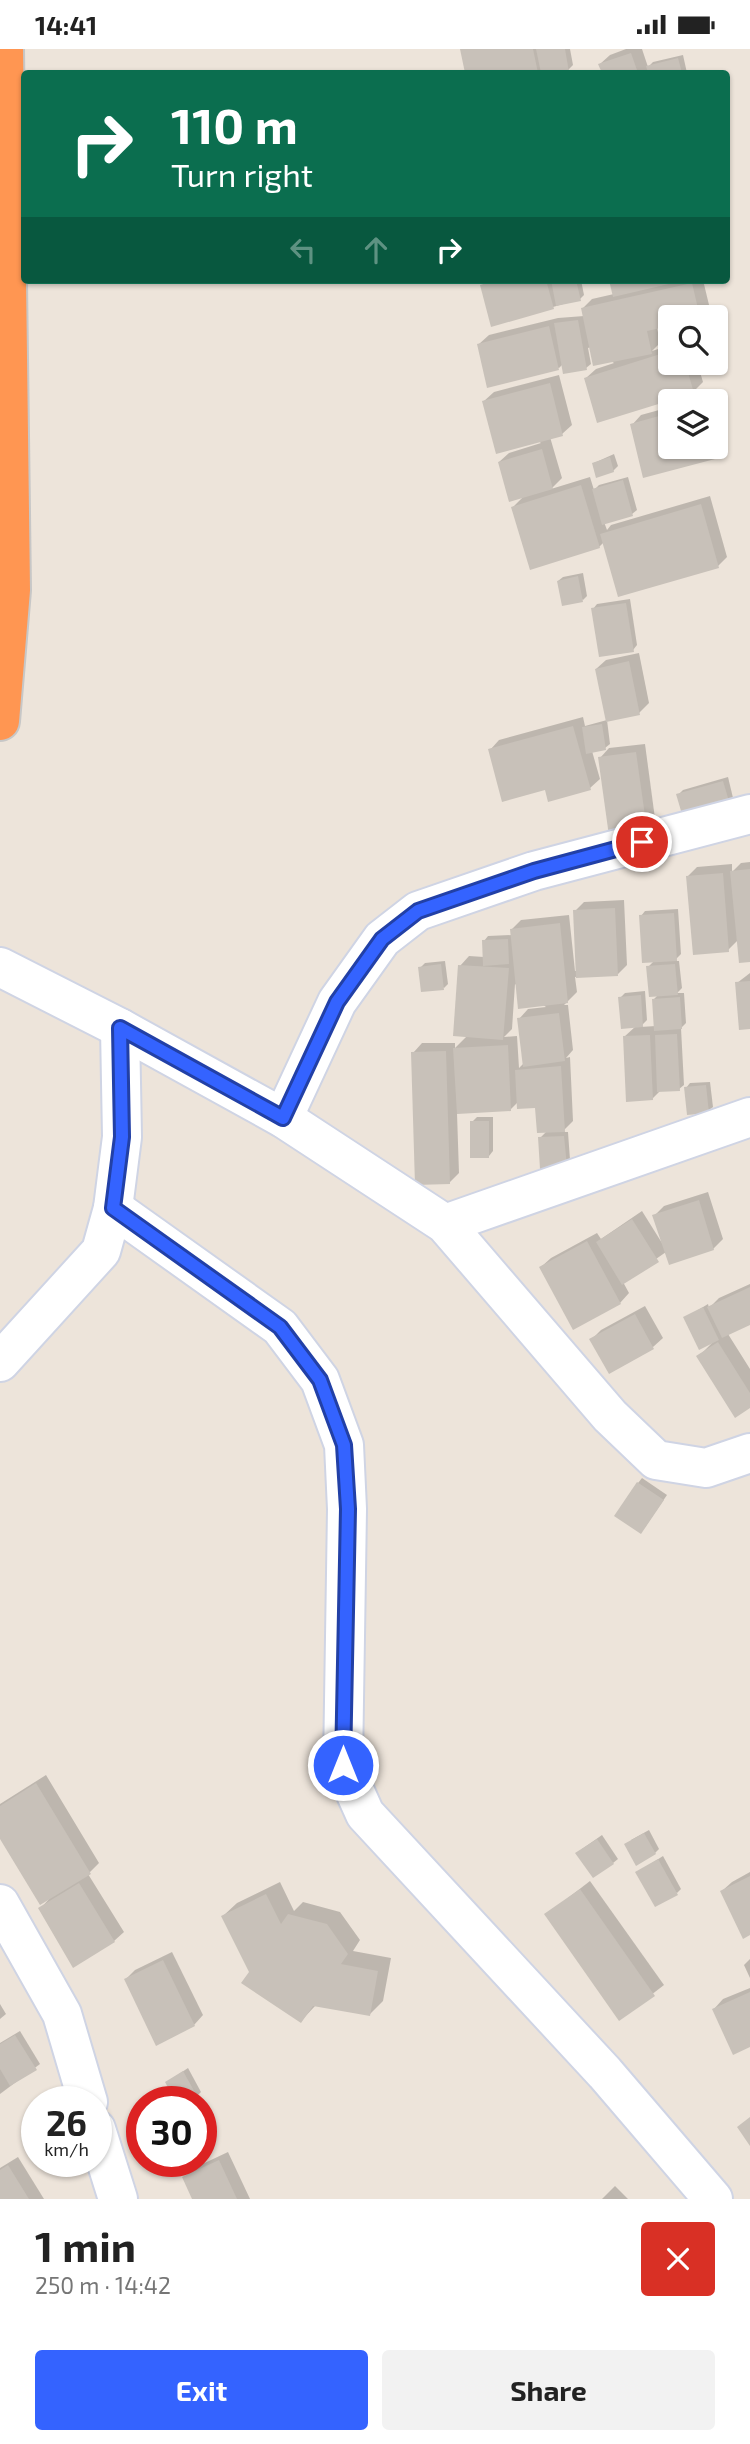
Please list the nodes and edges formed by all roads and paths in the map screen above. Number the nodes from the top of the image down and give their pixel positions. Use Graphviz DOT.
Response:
graph roads {
  1 [pos="4,49"];
  2 [pos="0,721"];
  3 [pos="750,814"];
  4 [pos="0,967"];
  5 [pos="120,1028"];
  6 [pos="750,1117"];
  7 [pos="283,1118"];
  8 [pos="113,1208"];
  9 [pos="445,1224"];
  10 [pos="0,1362"];
  11 [pos="750,1453"];
  12 [pos="0,1904"];
  13 [pos="83,2086"];
  14 [pos="111,2177"];
  15 [pos="118,2199"];
  16 [pos="712,2199"];
  1 -- 2 [label="highway"];
  3 -- 7 [label="street"];
  4 -- 5 [label="street"];
  5 -- 7 [label="street"];
  5 -- 8 [label="street"];
  6 -- 9 [label="street"];
  7 -- 9 [label="street"];
  8 -- 10 [label="street"];
  8 -- 16 [label="street"];
  9 -- 11 [label="street"];
  12 -- 13 [label="street"];
  14 -- 15 [label="street"];
}
